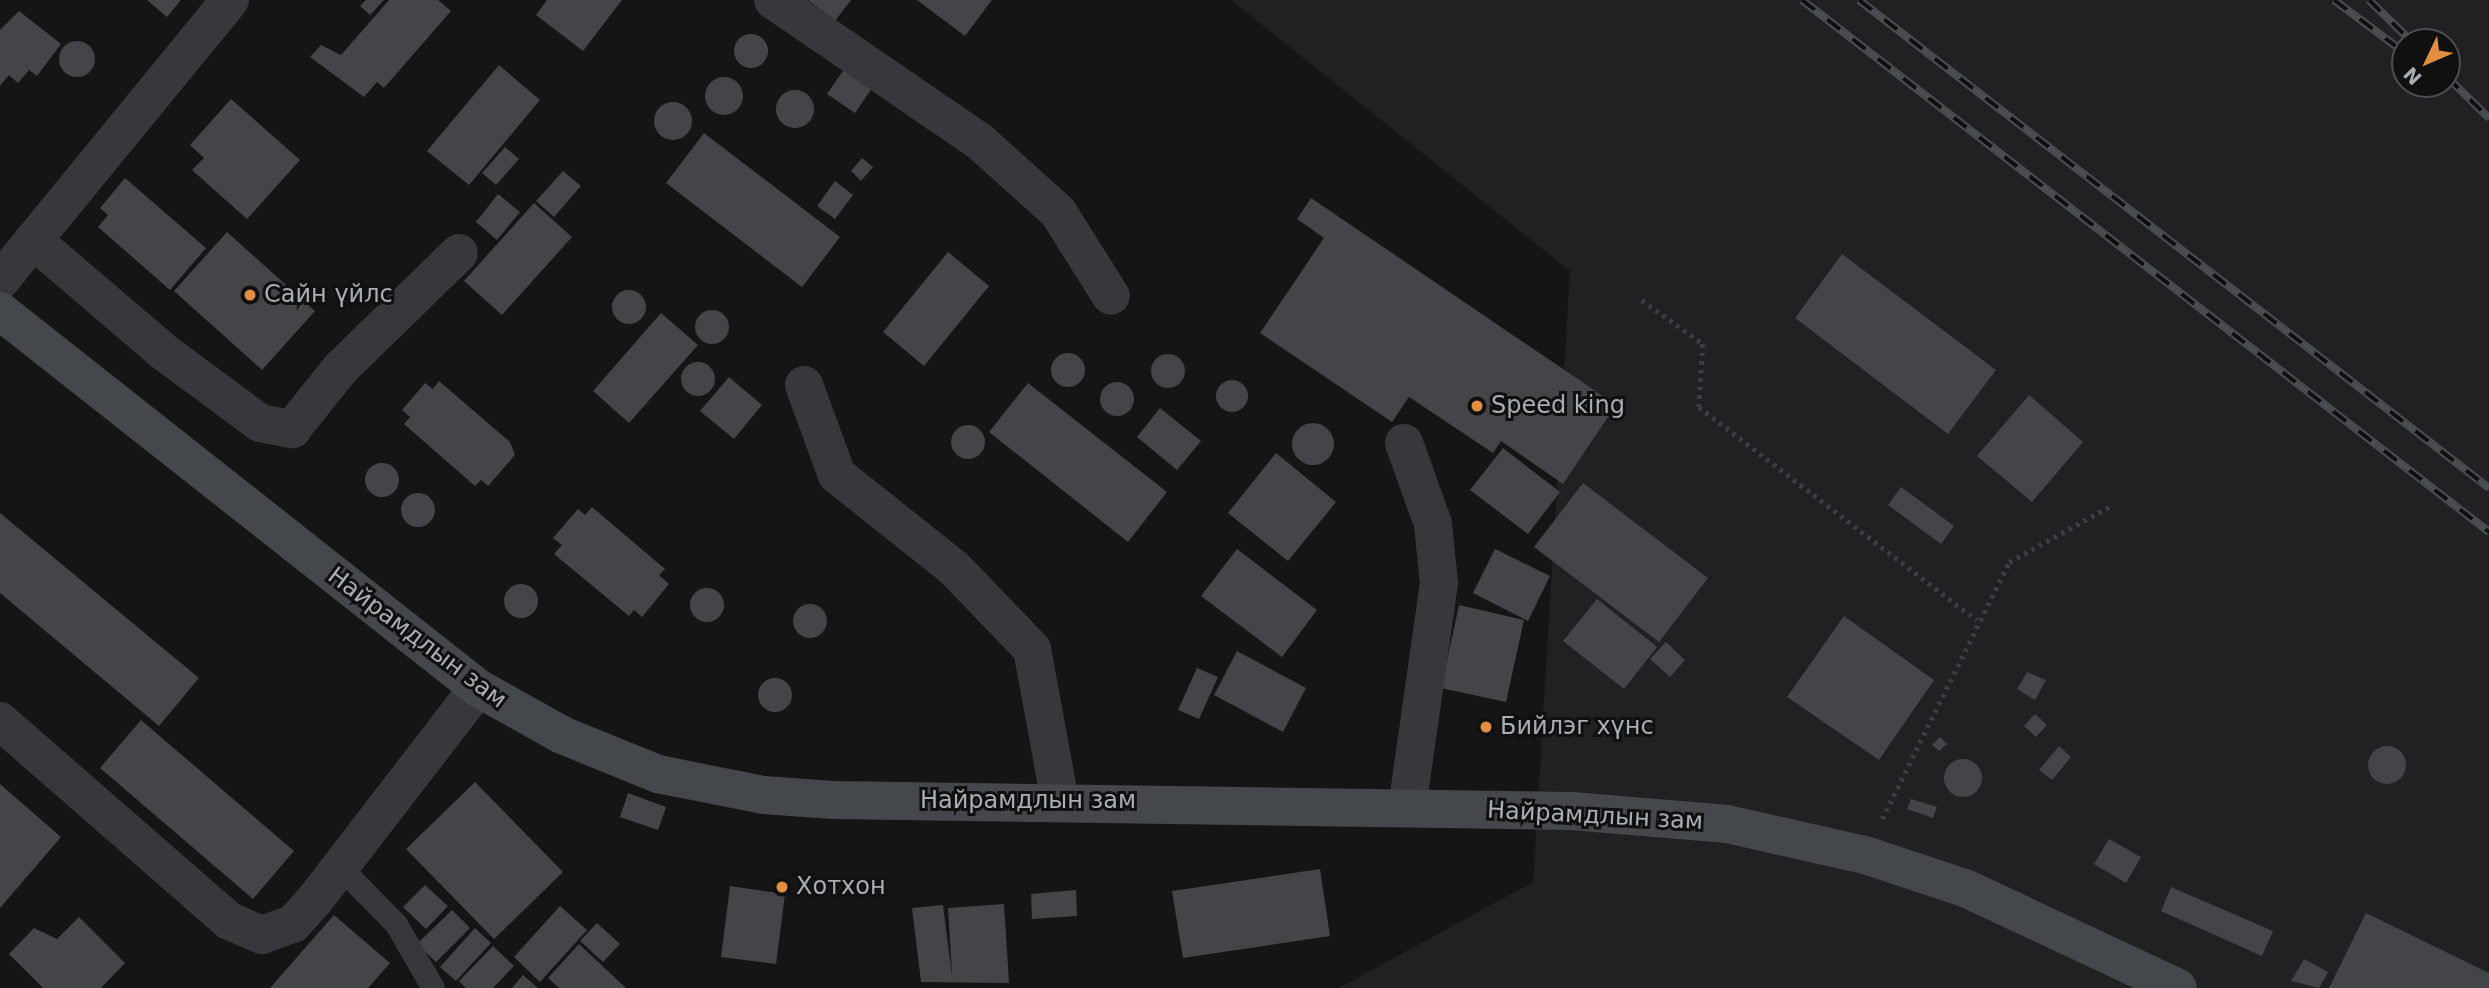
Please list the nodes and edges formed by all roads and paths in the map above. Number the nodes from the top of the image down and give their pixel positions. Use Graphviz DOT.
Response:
graph roads {
  1 [pos="230,0"];
  2 [pos="773,0"];
  3 [pos="33,240"];
  4 [pos="459,253"];
  5 [pos="0,281"];
  6 [pos="1111,296"];
  7 [pos="1642,300"];
  8 [pos="0,311"];
  9 [pos="804,385"];
  10 [pos="1404,443"];
  11 [pos="2111,506"];
  12 [pos="1977,620"];
  13 [pos="478,688"];
  14 [pos="0,721"];
  15 [pos="1060,801"];
  16 [pos="1407,808"];
  17 [pos="1865,855"];
  18 [pos="340,867"];
  19 [pos="433,988"];
  20 [pos="2178,988"];
  1 -- 3 [label="street"];
  2 -- 6 [label="street"];
  3 -- 4 [label="street"];
  3 -- 5 [label="street"];
  7 -- 12 [label="path"];
  8 -- 13 [label="main road, Найрамдлын зам"];
  9 -- 15 [label="street"];
  10 -- 16 [label="street"];
  11 -- 12 [label="path"];
  12 -- 17 [label="path"];
  13 -- 15 [label="main road, Найрамдлын зам"];
  13 -- 18 [label="street"];
  14 -- 18 [label="street"];
  15 -- 16 [label="main road, Найрамдлын зам"];
  16 -- 17 [label="main road, Найрамдлын зам"];
  17 -- 20 [label="main road, Найрамдлын зам"];
  18 -- 19 [label="lane"];
}
